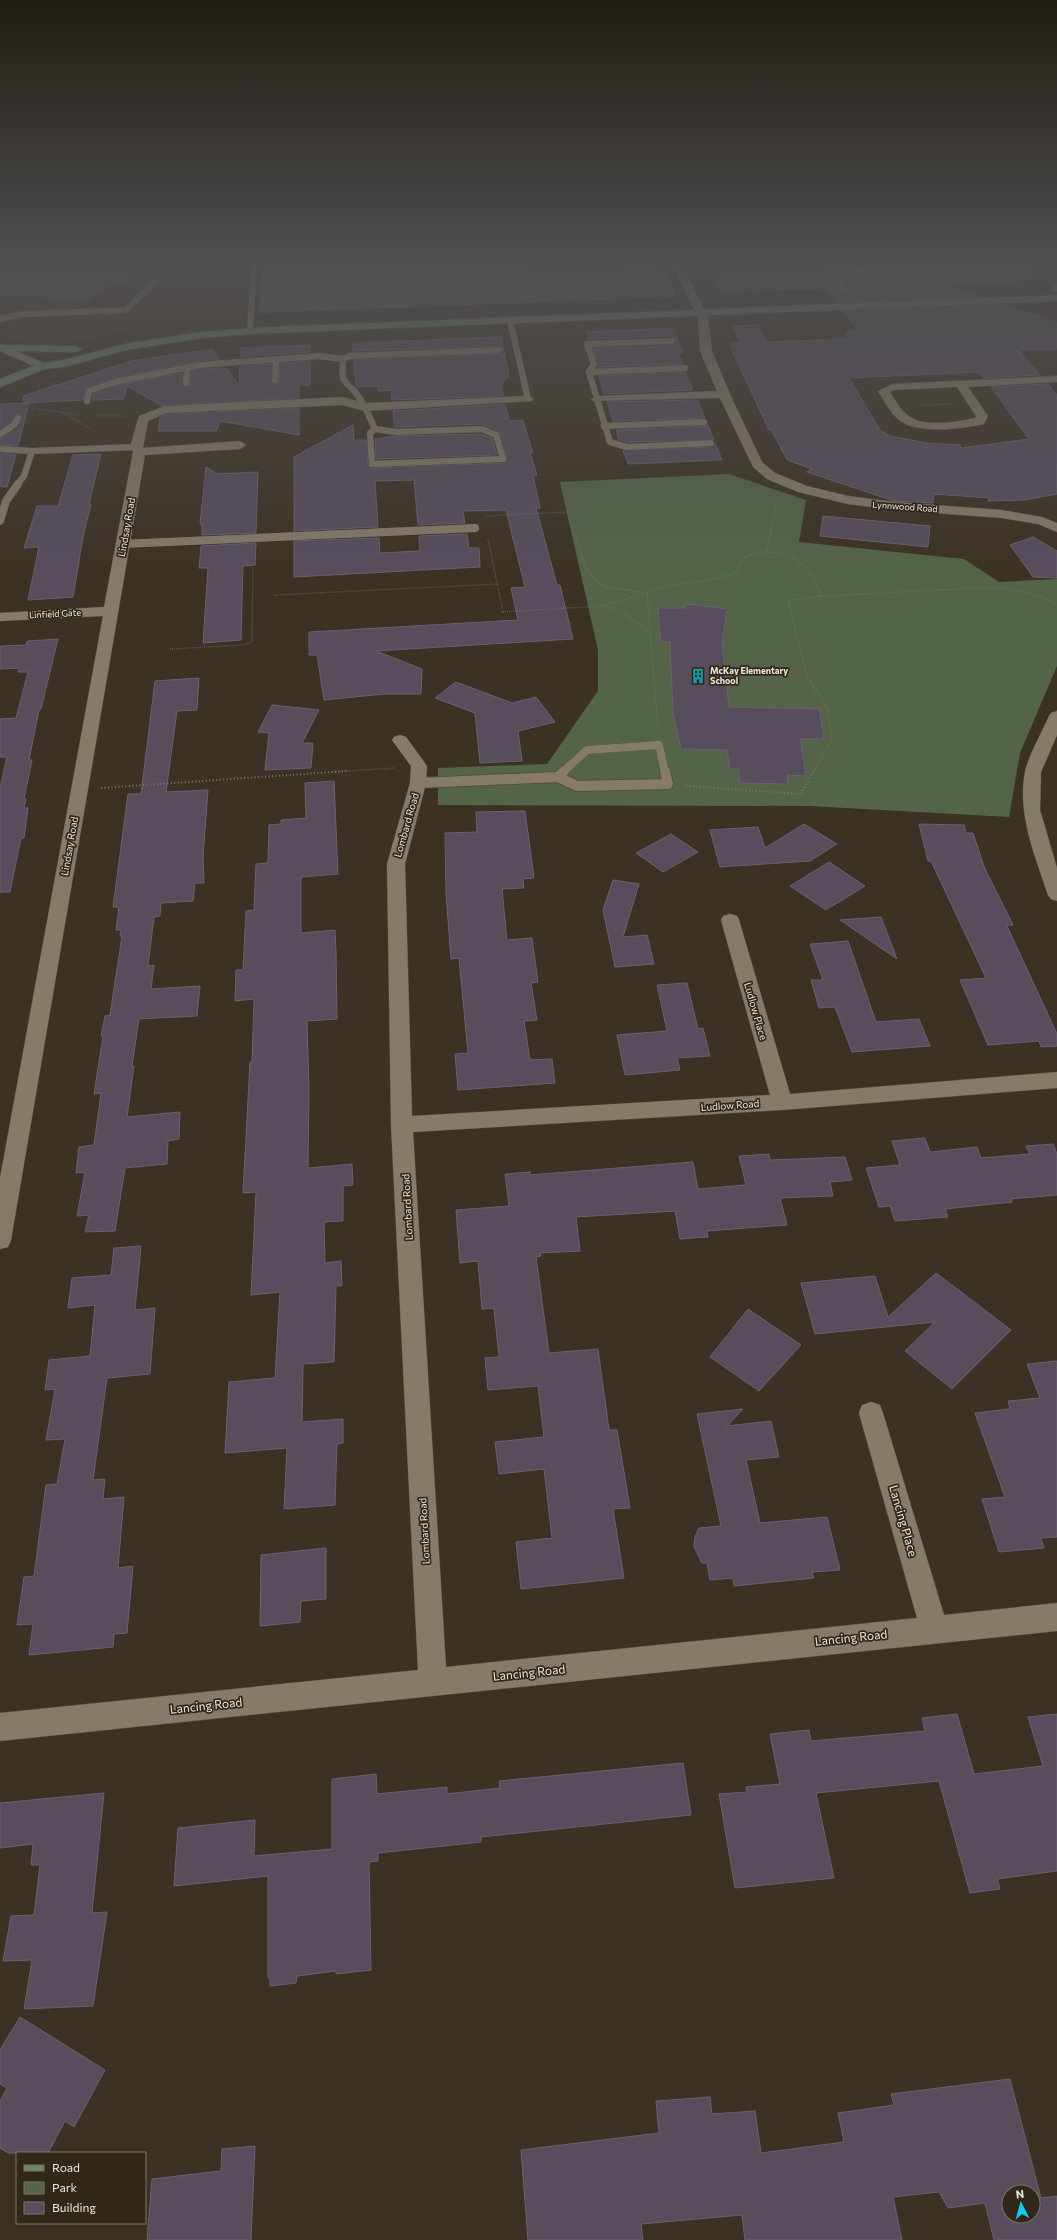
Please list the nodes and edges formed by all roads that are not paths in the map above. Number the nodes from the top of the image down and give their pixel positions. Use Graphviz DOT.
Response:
graph roads {
  1 [pos="41,367"];
  2 [pos="197,367"];
  3 [pos="276,367"];
  4 [pos="343,367"];
  5 [pos="521,367"];
  6 [pos="592,367"];
  7 [pos="712,367"];
  8 [pos="187,368"];
  9 [pos="685,368"];
  10 [pos="589,372"];
  11 [pos="1057,379"];
  12 [pos="275,380"];
  13 [pos="0,383"];
  14 [pos="186,383"];
  15 [pos="960,384"];
  16 [pos="724,394"];
  17 [pos="528,399"];
  18 [pos="597,399"];
  19 [pos="86,401"];
  20 [pos="365,407"];
  21 [pos="18,418"];
  22 [pos="704,422"];
  23 [pos="604,426"];
  24 [pos="375,429"];
  25 [pos="0,434"];
  26 [pos="711,443"];
  27 [pos="240,445"];
  28 [pos="0,449"];
  29 [pos="138,450"];
  30 [pos="32,451"];
  31 [pos="1057,517"];
  32 [pos="0,521"];
  33 [pos="1042,522"];
  34 [pos="475,528"];
  35 [pos="1057,528"];
  36 [pos="122,544"];
  37 [pos="111,612"];
  38 [pos="0,617"];
  39 [pos="1057,716"];
  40 [pos="400,740"];
  41 [pos="419,775"];
  42 [pos="558,777"];
  43 [pos="1057,840"];
  44 [pos="1039,841"];
  45 [pos="1057,895"];
  46 [pos="730,920"];
  47 [pos="1057,1080"];
  48 [pos="782,1102"];
  49 [pos="402,1125"];
  50 [pos="0,1240"];
  51 [pos="871,1413"];
  52 [pos="1057,1617"];
  53 [pos="934,1629"];
  54 [pos="433,1683"];
  55 [pos="0,1727"];
  1 -- 13 [label="main road"];
  2 -- 8 [label="lane"];
  3 -- 12 [label="lane"];
  4 -- 20 [label="lane"];
  5 -- 17 [label="lane"];
  6 -- 10 [label="lane"];
  7 -- 16 [label="street"];
  8 -- 14 [label="lane"];
  8 -- 19 [label="lane"];
  9 -- 10 [label="lane"];
  10 -- 18 [label="lane"];
  11 -- 15 [label="street"];
  15 -- 15 [label="street"];
  16 -- 18 [label="street"];
  16 -- 33 [label="street, Lynnwood Road"];
  17 -- 20 [label="street"];
  18 -- 23 [label="lane"];
  20 -- 24 [label="lane"];
  20 -- 29 [label="street, Lindsay Road"];
  21 -- 25 [label="lane"];
  22 -- 23 [label="lane"];
  23 -- 26 [label="lane"];
  24 -- 24 [label="lane"];
  27 -- 29 [label="street"];
  28 -- 30 [label="lane"];
  29 -- 30 [label="lane"];
  29 -- 36 [label="street, Lindsay Road"];
  30 -- 32 [label="lane"];
  31 -- 33 [label="street"];
  33 -- 35 [label="street, Lynnwood Road"];
  34 -- 36 [label="lane"];
  36 -- 37 [label="street, Lindsay Road"];
  37 -- 38 [label="street, Linfield Gate"];
  37 -- 50 [label="street, Lindsay Road"];
  39 -- 44 [label="street"];
  40 -- 41 [label="street"];
  41 -- 42 [label="lane"];
  41 -- 49 [label="street, Lombard Road"];
  42 -- 42 [label="lane"];
  43 -- 44 [label="street"];
  44 -- 45 [label="street"];
  46 -- 48 [label="street, Ludlow Place"];
  47 -- 48 [label="street, Ludlow Road"];
  48 -- 49 [label="street, Ludlow Road"];
  49 -- 54 [label="street, Lombard Road"];
  51 -- 53 [label="street, Lancing Place"];
  52 -- 53 [label="street, Lancing Road"];
  53 -- 54 [label="street, Lancing Road"];
  54 -- 55 [label="street, Lancing Road"];
}
